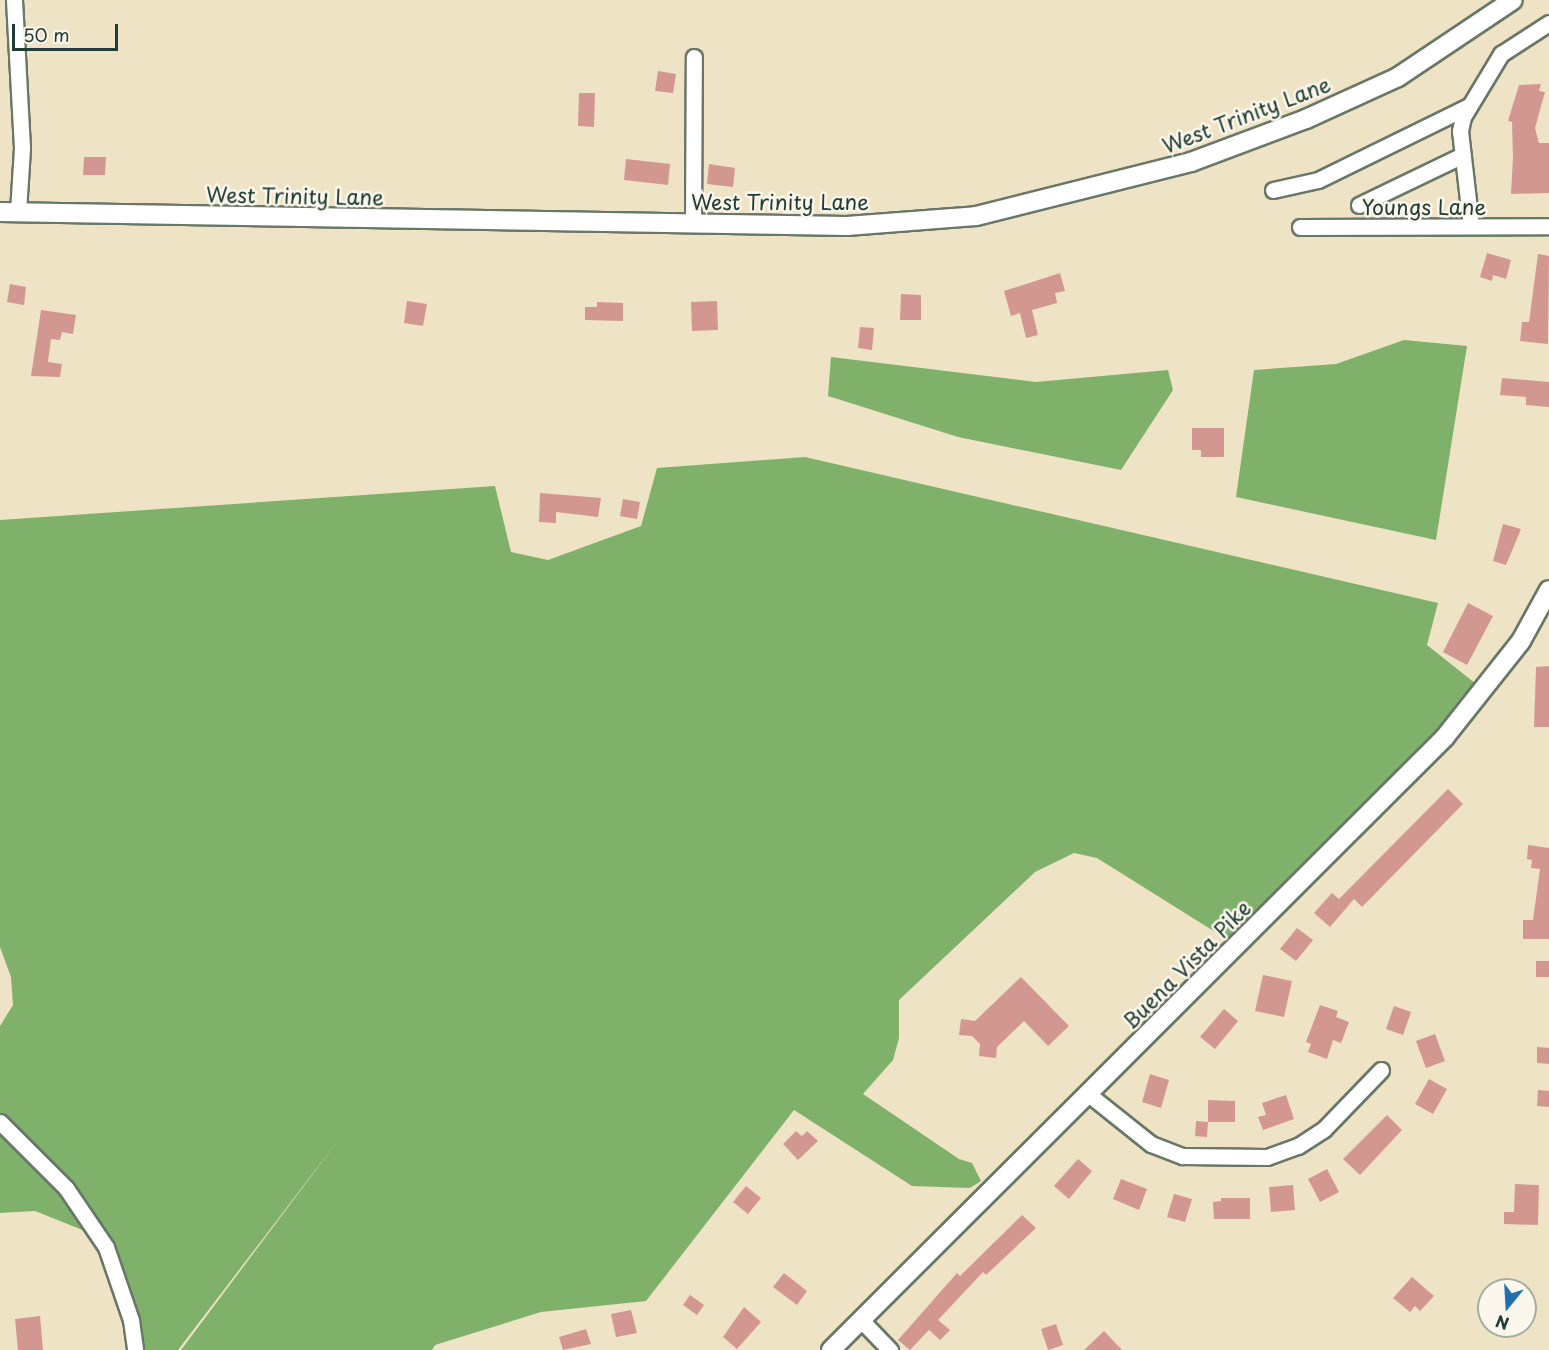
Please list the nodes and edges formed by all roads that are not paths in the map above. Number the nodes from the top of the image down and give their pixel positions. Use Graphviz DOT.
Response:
graph roads {
  1 [pos="14,0"];
  2 [pos="1514,0"];
  3 [pos="1549,23"];
  4 [pos="694,57"];
  5 [pos="1469,106"];
  6 [pos="1463,155"];
  7 [pos="1273,190"];
  8 [pos="1359,205"];
  9 [pos="9,212"];
  10 [pos="693,224"];
  11 [pos="1471,226"];
  12 [pos="1549,226"];
  13 [pos="1300,227"];
  14 [pos="1549,590"];
  15 [pos="1382,1070"];
  16 [pos="1087,1093"];
  17 [pos="0,1122"];
  18 [pos="861,1320"];
  19 [pos="135,1350"];
  20 [pos="831,1350"];
  21 [pos="890,1350"];
  1 -- 9 [label="street"];
  2 -- 10 [label="main road, West Trinity Lane"];
  3 -- 5 [label="street"];
  4 -- 10 [label="street"];
  5 -- 6 [label="street"];
  5 -- 7 [label="street"];
  6 -- 8 [label="street"];
  6 -- 11 [label="street"];
  9 -- 10 [label="main road, West Trinity Lane"];
  11 -- 12 [label="street, Youngs Lane"];
  11 -- 13 [label="street, Youngs Lane"];
  14 -- 16 [label="main road, Buena Vista Pike"];
  15 -- 16 [label="street"];
  16 -- 18 [label="main road, Buena Vista Pike"];
  17 -- 19 [label="street"];
  18 -- 20 [label="main road, Buena Vista Pike"];
  18 -- 21 [label="street"];
}
